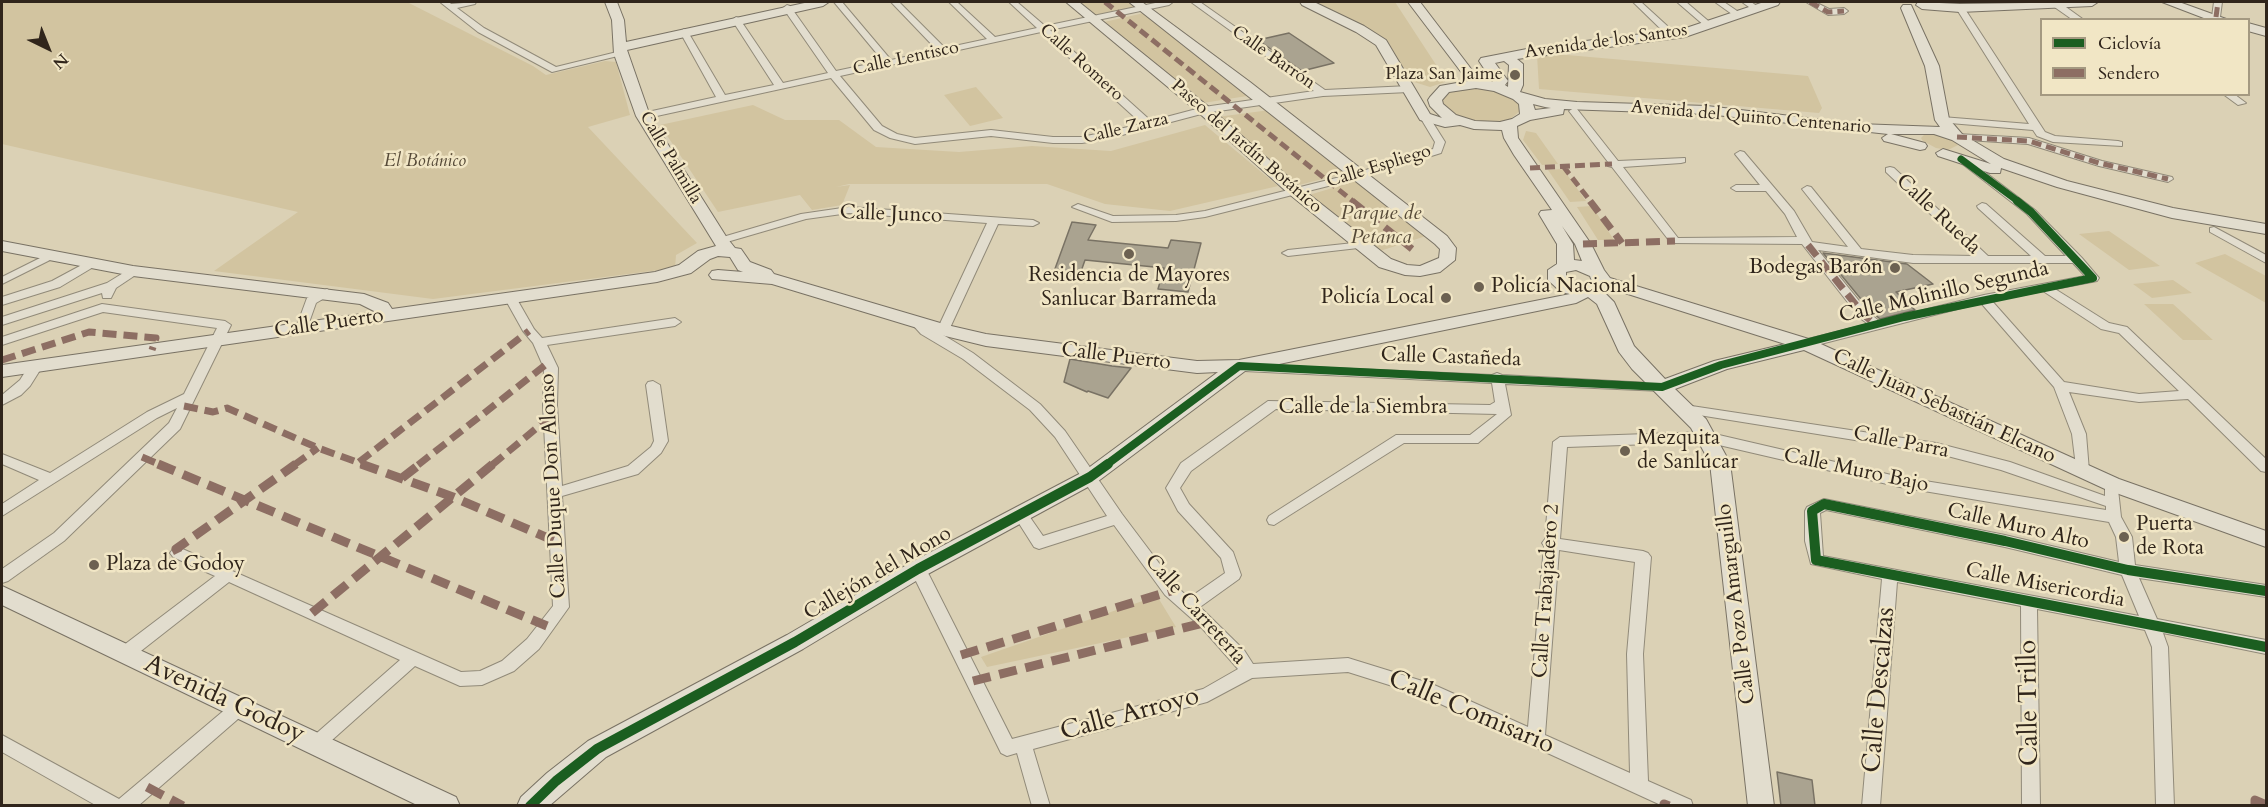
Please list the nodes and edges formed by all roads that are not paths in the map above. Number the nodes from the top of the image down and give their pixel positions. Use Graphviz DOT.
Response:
graph roads {
  1 [pos="472,2"];
  2 [pos="612,2"];
  3 [pos="823,2"];
  4 [pos="838,2"];
  5 [pos="895,2"];
  6 [pos="953,2"];
  7 [pos="1013,2"];
  8 [pos="1072,2"];
  9 [pos="1168,2"];
  10 [pos="1195,2"];
  11 [pos="1306,2"];
  12 [pos="1400,2"];
  13 [pos="1414,2"];
  14 [pos="1637,2"];
  15 [pos="1681,2"];
  16 [pos="1719,2"];
  17 [pos="1774,2"];
  18 [pos="1810,2"];
  19 [pos="2092,2"];
  20 [pos="2168,2"];
  21 [pos="2218,2"];
  22 [pos="448,4"];
  23 [pos="1138,4"];
  24 [pos="1910,4"];
  25 [pos="2056,4"];
  26 [pos="1751,5"];
  27 [pos="791,6"];
  28 [pos="1960,8"];
  29 [pos="1844,11"];
  30 [pos="1739,15"];
  31 [pos="1092,18"];
  32 [pos="2077,18"];
  33 [pos="2219,18"];
  34 [pos="736,20"];
  35 [pos="1709,25"];
  36 [pos="2250,28"];
  37 [pos="1044,29"];
  38 [pos="684,32"];
  39 [pos="2266,32"];
  40 [pos="1672,35"];
  41 [pos="993,40"];
  42 [pos="621,50"];
  43 [pos="943,51"];
  44 [pos="1506,57"];
  45 [pos="889,63"];
  46 [pos="834,75"];
  47 [pos="1516,77"];
  48 [pos="1493,83"];
  49 [pos="780,86"];
  50 [pos="1450,87"];
  51 [pos="1323,93"];
  52 [pos="1412,94"];
  53 [pos="1515,94"];
  54 [pos="2230,96"];
  55 [pos="722,99"];
  56 [pos="1265,101"];
  57 [pos="2241,103"];
  58 [pos="1204,110"];
  59 [pos="1574,111"];
  60 [pos="643,116"];
  61 [pos="1425,117"];
  62 [pos="1518,120"];
  63 [pos="1942,120"];
  64 [pos="1468,124"];
  65 [pos="1149,125"];
  66 [pos="2035,127"];
  67 [pos="1439,128"];
  68 [pos="1920,130"];
  69 [pos="1960,139"];
  70 [pos="2118,144"];
  71 [pos="1920,146"];
  72 [pos="1943,153"];
  73 [pos="1740,154"];
  74 [pos="1961,159"];
  75 [pos="1681,160"];
  76 [pos="1612,164"];
  77 [pos="1890,170"];
  78 [pos="1360,175"];
  79 [pos="2168,179"];
  80 [pos="1737,188"];
  81 [pos="1769,188"];
  82 [pos="1807,189"];
  83 [pos="1295,191"];
  84 [pos="1982,206"];
  85 [pos="1078,207"];
  86 [pos="994,220"];
  87 [pos="1033,223"];
  88 [pos="2266,229"];
  89 [pos="2214,230"];
  90 [pos="2266,238"];
  91 [pos="1807,243"];
  92 [pos="1363,245"];
  93 [pos="2,246"];
  94 [pos="725,251"];
  95 [pos="1857,251"];
  96 [pos="1288,253"];
  97 [pos="50,256"];
  98 [pos="1986,260"];
  99 [pos="2042,260"];
  100 [pos="2078,260"];
  101 [pos="2266,260"];
  102 [pos="91,264"];
  103 [pos="133,271"];
  104 [pos="706,271"];
  105 [pos="1561,273"];
  106 [pos="773,279"];
  107 [pos="2,281"];
  108 [pos="1594,284"];
  109 [pos="111,286"];
  110 [pos="2044,287"];
  111 [pos="314,295"];
  112 [pos="510,297"];
  113 [pos="1984,298"];
  114 [pos="2,301"];
  115 [pos="102,308"];
  116 [pos="387,316"];
  117 [pos="1462,320"];
  118 [pos="2,321"];
  119 [pos="675,322"];
  120 [pos="917,322"];
  121 [pos="1876,325"];
  122 [pos="302,328"];
  123 [pos="943,330"];
  124 [pos="217,340"];
  125 [pos="2,341"];
  126 [pos="539,342"];
  127 [pos="1805,344"];
  128 [pos="1239,366"];
  129 [pos="35,367"];
  130 [pos="1197,367"];
  131 [pos="2,372"];
  132 [pos="1497,377"];
  133 [pos="653,385"];
  134 [pos="1217,385"];
  135 [pos="2060,386"];
  136 [pos="1662,387"];
  137 [pos="2189,396"];
  138 [pos="188,397"];
  139 [pos="2,401"];
  140 [pos="1502,402"];
  141 [pos="1685,410"];
  142 [pos="1706,437"];
  143 [pos="1560,442"];
  144 [pos="2,459"];
  145 [pos="2266,467"];
  146 [pos="2082,471"];
  147 [pos="1090,477"];
  148 [pos="50,479"];
  149 [pos="555,493"];
  150 [pos="2112,501"];
  151 [pos="2,511"];
  152 [pos="1020,514"];
  153 [pos="1117,518"];
  154 [pos="1274,520"];
  155 [pos="2266,538"];
  156 [pos="1550,543"];
  157 [pos="178,553"];
  158 [pos="1816,560"];
  159 [pos="918,569"];
  160 [pos="2128,570"];
  161 [pos="1890,574"];
  162 [pos="227,575"];
  163 [pos="2,577"];
  164 [pos="2266,591"];
  165 [pos="2,595"];
  166 [pos="2029,601"];
  167 [pos="1188,607"];
  168 [pos="2151,624"];
  169 [pos="2266,647"];
  170 [pos="126,653"];
  171 [pos="413,658"];
  172 [pos="1249,671"];
  173 [pos="240,708"];
  174 [pos="1536,740"];
  175 [pos="2,743"];
  176 [pos="316,744"];
  177 [pos="1015,746"];
  178 [pos="1639,786"];
  179 [pos="115,806"];
  180 [pos="124,806"];
  181 [pos="447,806"];
  182 [pos="530,806"];
  183 [pos="1041,806"];
  184 [pos="1684,806"];
  185 [pos="1761,806"];
  186 [pos="1871,806"];
  187 [pos="2031,806"];
  188 [pos="2165,806"];
  1 -- 22 [label="street"];
  2 -- 42 [label="street, Calle Palmilla"];
  3 -- 27 [label="street"];
  4 -- 45 [label="street"];
  5 -- 43 [label="street"];
  6 -- 41 [label="street"];
  7 -- 37 [label="street, Calle Romero"];
  8 -- 31 [label="street, Paseo del Jardín Botánico"];
  9 -- 23 [label="street, Calle Lentisco"];
  10 -- 51 [label="street, Calle Barrón"];
  11 -- 52 [label="street, Calle Espliego"];
  12 -- 50 [label="street"];
  13 -- 48 [label="street"];
  14 -- 40 [label="street"];
  15 -- 35 [label="street"];
  16 -- 30 [label="street"];
  17 -- 26 [label="street, Avenida de los Santos"];
  18 -- 29 [label="street"];
  19 -- 25 [label="street"];
  20 -- 33 [label="street"];
  21 -- 33 [label="street"];
  22 -- 42 [label="street"];
  23 -- 31 [label="street, Calle Lentisco"];
  23 -- 56 [label="street, Paseo del Jardín Botánico"];
  24 -- 28 [label="street"];
  24 -- 63 [label="street"];
  25 -- 28 [label="street"];
  25 -- 32 [label="street"];
  26 -- 30 [label="street, Avenida de los Santos"];
  27 -- 34 [label="street"];
  27 -- 46 [label="street, Calle Zarza"];
  28 -- 66 [label="street"];
  30 -- 35 [label="street, Avenida de los Santos"];
  31 -- 37 [label="street, Calle Lentisco"];
  31 -- 58 [label="street, Paseo del Jardín Botánico"];
  34 -- 38 [label="street"];
  34 -- 49 [label="street"];
  35 -- 40 [label="street, Avenida de los Santos"];
  36 -- 39 [label="street"];
  37 -- 41 [label="street, Calle Lentisco"];
  37 -- 65 [label="street, Calle Romero"];
  38 -- 42 [label="street"];
  38 -- 55 [label="street"];
  40 -- 44 [label="street, Avenida de los Santos"];
  41 -- 43 [label="street, Calle Lentisco"];
  42 -- 60 [label="street, Calle Palmilla"];
  43 -- 45 [label="street, Calle Lentisco"];
  44 -- 47 [label="street"];
  44 -- 48 [label="street"];
  45 -- 46 [label="street, Calle Lentisco"];
  46 -- 49 [label="street, Calle Lentisco"];
  46 -- 65 [label="street, Calle Zarza"];
  47 -- 48 [label="street"];
  47 -- 53 [label="street"];
  48 -- 50 [label="street"];
  48 -- 53 [label="street, Avenida del Quinto Centenario"];
  49 -- 55 [label="street, Calle Lentisco"];
  50 -- 52 [label="street"];
  50 -- 64 [label="street"];
  51 -- 52 [label="street, Calle Zarza"];
  51 -- 56 [label="street, Calle Zarza"];
  52 -- 61 [label="street, Calle Espliego"];
  53 -- 62 [label="street, Calle Pozo Amarguillo"];
  53 -- 68 [label="street, Avenida del Quinto Centenario"];
  54 -- 57 [label="street"];
  55 -- 60 [label="street, Calle Lentisco"];
  56 -- 58 [label="street, Calle Zarza"];
  56 -- 78 [label="street, Paseo del Jardín Botánico"];
  58 -- 65 [label="street, Calle Zarza"];
  58 -- 83 [label="street, Paseo del Jardín Botánico"];
  59 -- 62 [label="street, Avenida del Quinto Centenario"];
  59 -- 71 [label="street, Avenida del Quinto Centenario"];
  59 -- 76 [label="street"];
  60 -- 94 [label="street, Calle Palmilla"];
  61 -- 67 [label="street, Avenida del Quinto Centenario"];
  62 -- 64 [label="street, Avenida del Quinto Centenario"];
  62 -- 108 [label="street, Calle Pozo Amarguillo"];
  63 -- 66 [label="street"];
  63 -- 68 [label="street"];
  63 -- 69 [label="street"];
  64 -- 67 [label="street, Avenida del Quinto Centenario"];
  64 -- 105 [label="street"];
  66 -- 70 [label="street"];
  67 -- 78 [label="street, Calle Espliego"];
  68 -- 69 [label="street, Avenida del Quinto Centenario"];
  68 -- 71 [label="street"];
  69 -- 72 [label="street"];
  69 -- 79 [label="street"];
  69 -- 88 [label="street"];
  71 -- 72 [label="street, Avenida del Quinto Centenario"];
  72 -- 74 [label="street"];
  73 -- 81 [label="street"];
  74 -- 89 [label="street"];
  74 -- 100 [label="street"];
  75 -- 76 [label="street"];
  76 -- 91 [label="street"];
  77 -- 98 [label="street, Calle Rueda"];
  78 -- 83 [label="street, Calle Espliego"];
  78 -- 92 [label="street, Paseo del Jardín Botánico"];
  80 -- 81 [label="street"];
  81 -- 91 [label="street"];
  82 -- 95 [label="street"];
  83 -- 85 [label="street, Calle Espliego"];
  83 -- 92 [label="street, Paseo del Jardín Botánico"];
  84 -- 99 [label="street"];
  86 -- 87 [label="street, Calle Junco"];
  86 -- 94 [label="street, Calle Junco"];
  86 -- 123 [label="street"];
  89 -- 90 [label="street"];
  89 -- 101 [label="street"];
  91 -- 95 [label="street"];
  91 -- 121 [label="street"];
  92 -- 96 [label="street"];
  93 -- 97 [label="street"];
  94 -- 104 [label="street"];
  94 -- 104 [label="street"];
  94 -- 106 [label="street, Calle Puerto"];
  95 -- 98 [label="street"];
  97 -- 102 [label="street"];
  97 -- 107 [label="street"];
  98 -- 99 [label="street"];
  99 -- 100 [label="street"];
  100 -- 110 [label="street, Calle Molinillo Segunda"];
  102 -- 103 [label="street"];
  102 -- 114 [label="street"];
  103 -- 109 [label="street"];
  103 -- 111 [label="street"];
  104 -- 106 [label="street, Calle Puerto"];
  104 -- 112 [label="street, Calle Puerto"];
  105 -- 108 [label="street"];
  105 -- 108 [label="street"];
  105 -- 117 [label="street, Calle Puerto"];
  106 -- 120 [label="street, Calle Puerto"];
  108 -- 117 [label="street, Calle Puerto"];
  108 -- 127 [label="street, Calle Juan Sebastián Elcano"];
  108 -- 136 [label="street, Calle Pozo Amarguillo"];
  109 -- 115 [label="street"];
  109 -- 118 [label="street"];
  110 -- 113 [label="street, Calle Molinillo Segunda"];
  110 -- 137 [label="street"];
  111 -- 116 [label="street"];
  111 -- 122 [label="street"];
  112 -- 116 [label="street, Calle Puerto"];
  112 -- 126 [label="street, Calle Duque Don Alonso"];
  113 -- 121 [label="street, Calle Molinillo Segunda"];
  113 -- 135 [label="street"];
  115 -- 124 [label="street"];
  115 -- 125 [label="street"];
  116 -- 122 [label="street, Calle Puerto"];
  117 -- 128 [label="street, Calle Puerto"];
  119 -- 126 [label="street"];
  120 -- 123 [label="street, Calle Puerto"];
  120 -- 147 [label="street, Calle Carretería"];
  121 -- 127 [label="street, Calle Molinillo Segunda"];
  122 -- 124 [label="street, Calle Puerto"];
  123 -- 130 [label="street, Calle Puerto"];
  124 -- 129 [label="street, Calle Puerto"];
  124 -- 138 [label="street"];
  126 -- 149 [label="street, Calle Duque Don Alonso"];
  127 -- 136 [label="street"];
  127 -- 146 [label="street, Calle Juan Sebastián Elcano"];
  128 -- 130 [label="street, Calle Puerto"];
  128 -- 132 [label="street, Calle Castañeda"];
  128 -- 134 [label="street, Callejón del Mono"];
  129 -- 131 [label="street, Calle Puerto"];
  129 -- 139 [label="street"];
  130 -- 134 [label="street"];
  132 -- 136 [label="street, Calle Castañeda"];
  132 -- 140 [label="street"];
  133 -- 149 [label="street"];
  134 -- 147 [label="street, Callejón del Mono"];
  135 -- 137 [label="street"];
  135 -- 146 [label="street"];
  136 -- 141 [label="street, Calle Pozo Amarguillo"];
  137 -- 145 [label="street"];
  138 -- 148 [label="street"];
  138 -- 163 [label="street"];
  140 -- 154 [label="street"];
  140 -- 167 [label="street, Calle de la Siembra"];
  141 -- 142 [label="street, Calle Pozo Amarguillo"];
  141 -- 150 [label="street, Calle Parra"];
  142 -- 143 [label="street, Calle Muro Bajo"];
  142 -- 150 [label="street, Calle Muro Bajo"];
  142 -- 185 [label="street, Calle Pozo Amarguillo"];
  143 -- 156 [label="street, Calle Trabajadero 2"];
  144 -- 148 [label="street"];
  146 -- 150 [label="street, Calle Juan Sebastián Elcano"];
  147 -- 152 [label="street, Callejón del Mono"];
  147 -- 153 [label="street, Calle Carretería"];
  148 -- 151 [label="street"];
  149 -- 171 [label="street, Calle Duque Don Alonso"];
  150 -- 155 [label="street, Calle Juan Sebastián Elcano"];
  150 -- 160 [label="street"];
  152 -- 153 [label="street"];
  152 -- 159 [label="street, Callejón del Mono"];
  153 -- 167 [label="street, Calle Carretería"];
  156 -- 174 [label="street, Calle Trabajadero 2"];
  156 -- 178 [label="street"];
  157 -- 162 [label="street, Calle Duque Don Alonso"];
  158 -- 160 [label="street, Calle Muro Alto"];
  158 -- 161 [label="street, Calle Misericordia"];
  159 -- 177 [label="street"];
  159 -- 182 [label="street, Callejón del Mono"];
  160 -- 164 [label="street, Calle Muro Alto"];
  160 -- 168 [label="street"];
  161 -- 166 [label="street, Calle Misericordia"];
  161 -- 186 [label="street, Calle Descalzas"];
  162 -- 170 [label="street"];
  162 -- 171 [label="street, Calle Duque Don Alonso"];
  165 -- 170 [label="street, Avenida Godoy"];
  166 -- 168 [label="street, Calle Misericordia"];
  166 -- 187 [label="street, Calle Trillo"];
  167 -- 172 [label="street, Calle Carretería"];
  168 -- 169 [label="street, Calle Misericordia"];
  168 -- 188 [label="street"];
  170 -- 173 [label="street, Avenida Godoy"];
  171 -- 176 [label="street"];
  172 -- 174 [label="street, Calle Comisario"];
  172 -- 177 [label="street, Calle Arroyo"];
  173 -- 176 [label="street, Avenida Godoy"];
  173 -- 180 [label="street"];
  174 -- 178 [label="street, Calle Comisario"];
  175 -- 179 [label="street"];
  176 -- 181 [label="street, Avenida Godoy"];
  177 -- 183 [label="street"];
  178 -- 184 [label="street, Calle Comisario"];
}
